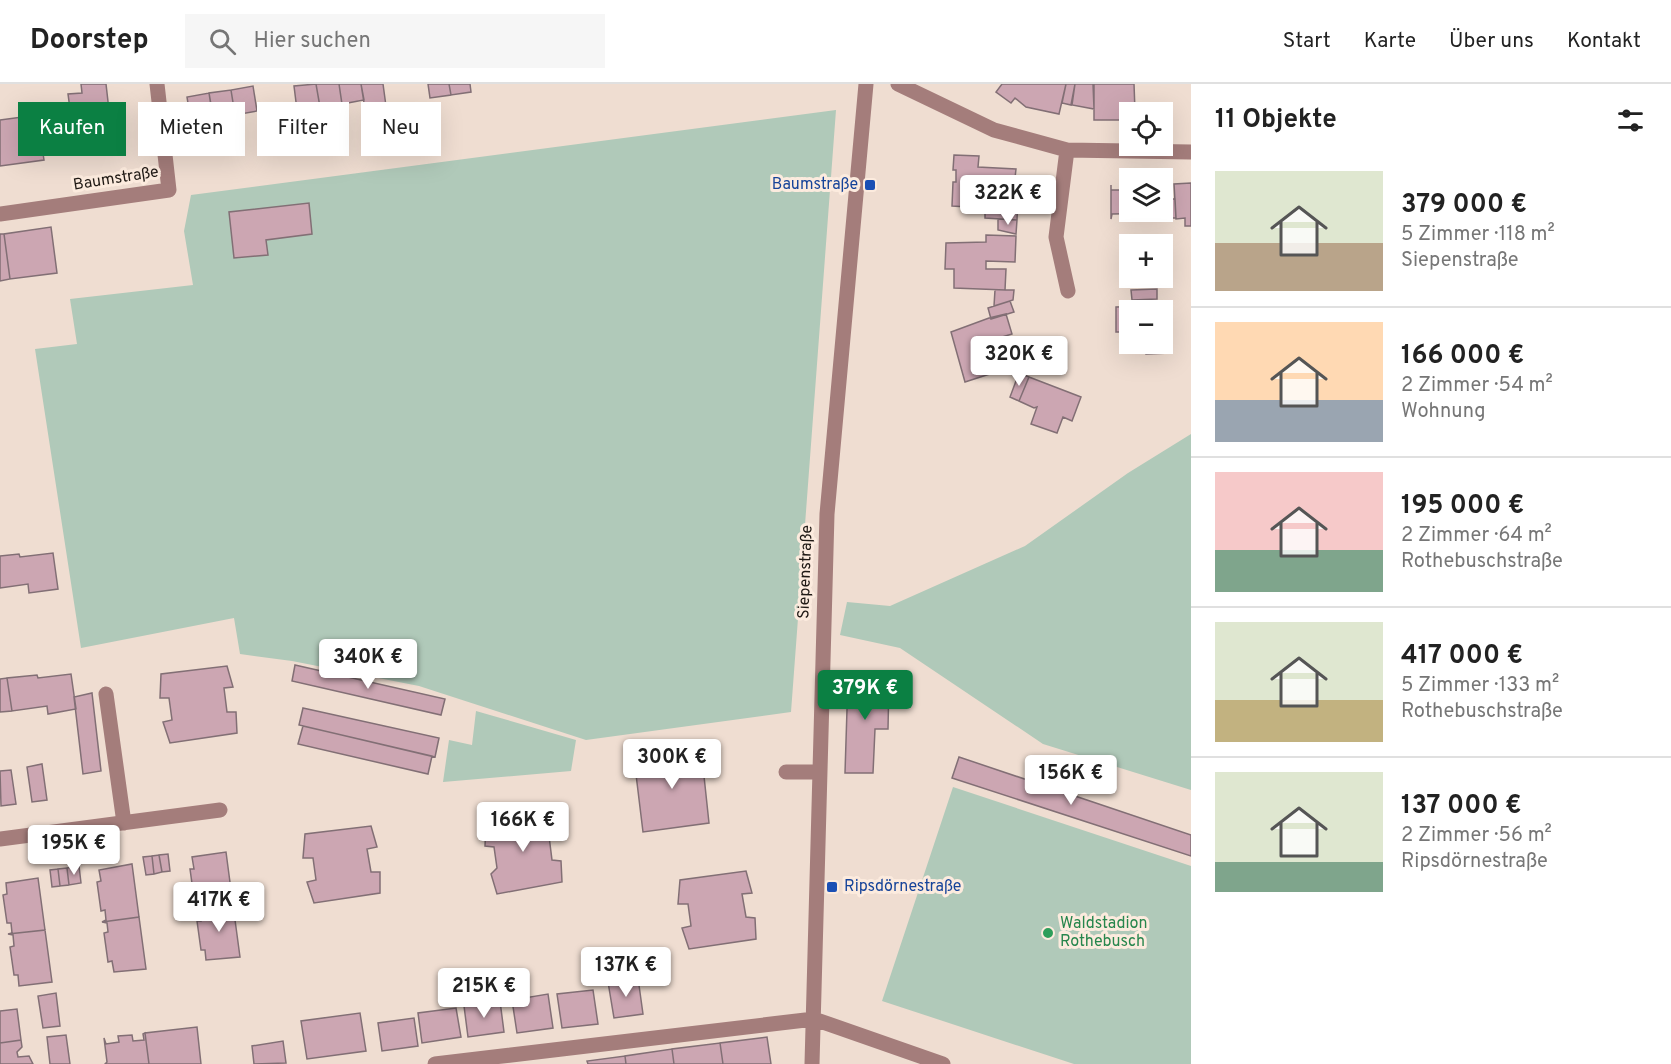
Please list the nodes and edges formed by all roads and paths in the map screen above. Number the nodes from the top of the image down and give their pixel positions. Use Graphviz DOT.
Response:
graph roads {
  1 [pos="157,84"];
  2 [pos="866,84"];
  3 [pos="898,84"];
  4 [pos="1067,150"];
  5 [pos="1191,152"];
  6 [pos="0,214"];
  7 [pos="1068,291"];
  8 [pos="106,694"];
  9 [pos="786,772"];
  10 [pos="819,772"];
  11 [pos="219,810"];
  12 [pos="124,823"];
  13 [pos="0,839"];
  14 [pos="814,1019"];
  15 [pos="435,1064"];
  16 [pos="812,1064"];
  17 [pos="944,1064"];
  1 -- 6 [label="street, Baumstraße"];
  2 -- 10 [label="street, Siepenstraße"];
  3 -- 4 [label="street"];
  4 -- 5 [label="street"];
  4 -- 7 [label="street"];
  8 -- 12 [label="street"];
  9 -- 10 [label="street"];
  10 -- 14 [label="street, Siepenstraße"];
  11 -- 12 [label="street"];
  12 -- 13 [label="street"];
  14 -- 15 [label="street"];
  14 -- 16 [label="street, Siepenstraße"];
  14 -- 17 [label="street"];
}
